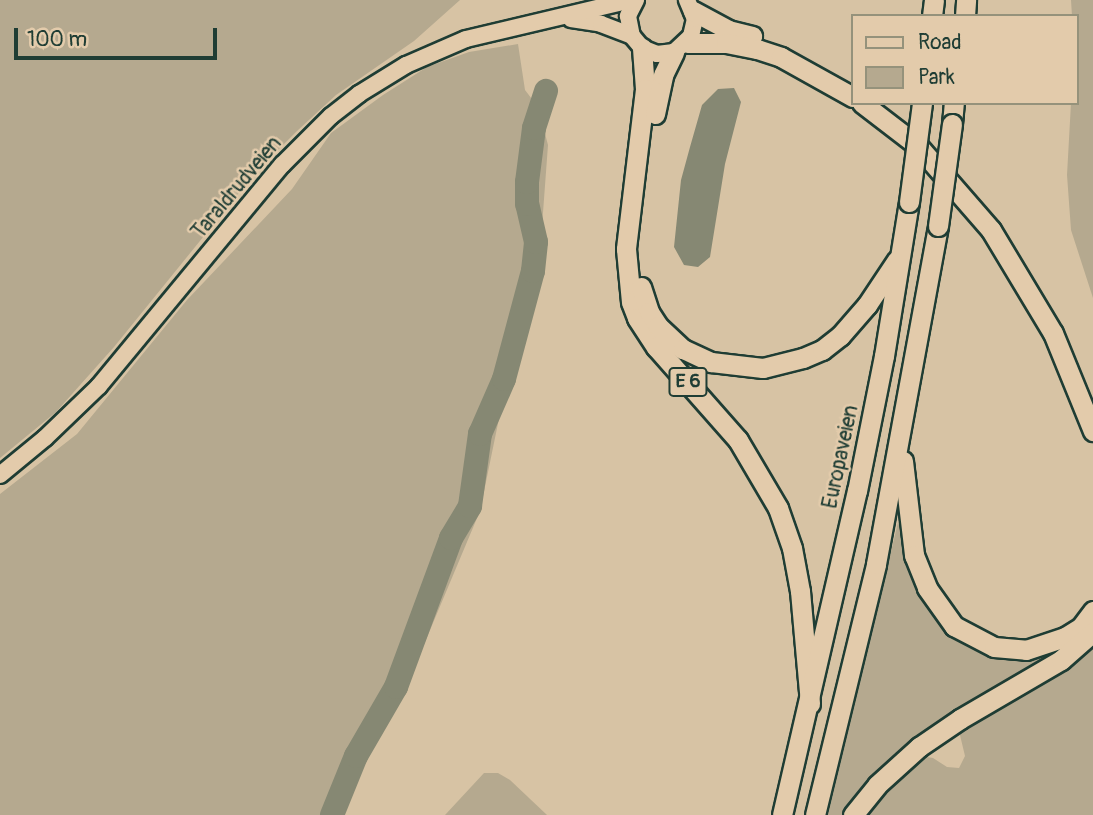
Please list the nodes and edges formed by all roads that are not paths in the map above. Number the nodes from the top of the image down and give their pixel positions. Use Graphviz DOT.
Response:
graph roads {
  1 [pos="633,0"];
  2 [pos="690,5"];
  3 [pos="565,18"];
  4 [pos="637,42"];
  5 [pos="680,47"];
  6 [pos="852,85"];
  7 [pos="852,96"];
  8 [pos="865,105"];
  9 [pos="880,105"];
  10 [pos="922,105"];
  11 [pos="954,105"];
  12 [pos="901,253"];
  13 [pos="1093,413"];
  14 [pos="1093,431"];
  15 [pos="902,436"];
  16 [pos="0,475"];
  17 [pos="1093,611"];
  18 [pos="1093,632"];
  19 [pos="810,704"];
  20 [pos="782,815"];
  21 [pos="815,815"];
  22 [pos="853,815"];
  1 -- 3 [label="main road, Taraldrudveien"];
  1 -- 4 [label="main road"];
  2 -- 5 [label="main road"];
  2 -- 6 [label="highway"];
  3 -- 4 [label="main road, Taraldrudveien"];
  3 -- 16 [label="main road, Taraldrudveien"];
  4 -- 5 [label="main road, Taraldrudveien"];
  4 -- 19 [label="highway, E 6"];
  5 -- 7 [label="highway"];
  5 -- 12 [label="highway, E 6"];
  8 -- 14 [label="highway"];
  9 -- 13 [label="highway"];
  10 -- 12 [label="highway, Europaveien / E 6, bridge"];
  11 -- 15 [label="highway, bridge"];
  12 -- 19 [label="highway, Europaveien / E 6"];
  15 -- 17 [label="highway"];
  15 -- 21 [label="highway"];
  18 -- 22 [label="highway"];
  19 -- 20 [label="highway, Europaveien / E 6"];
}
